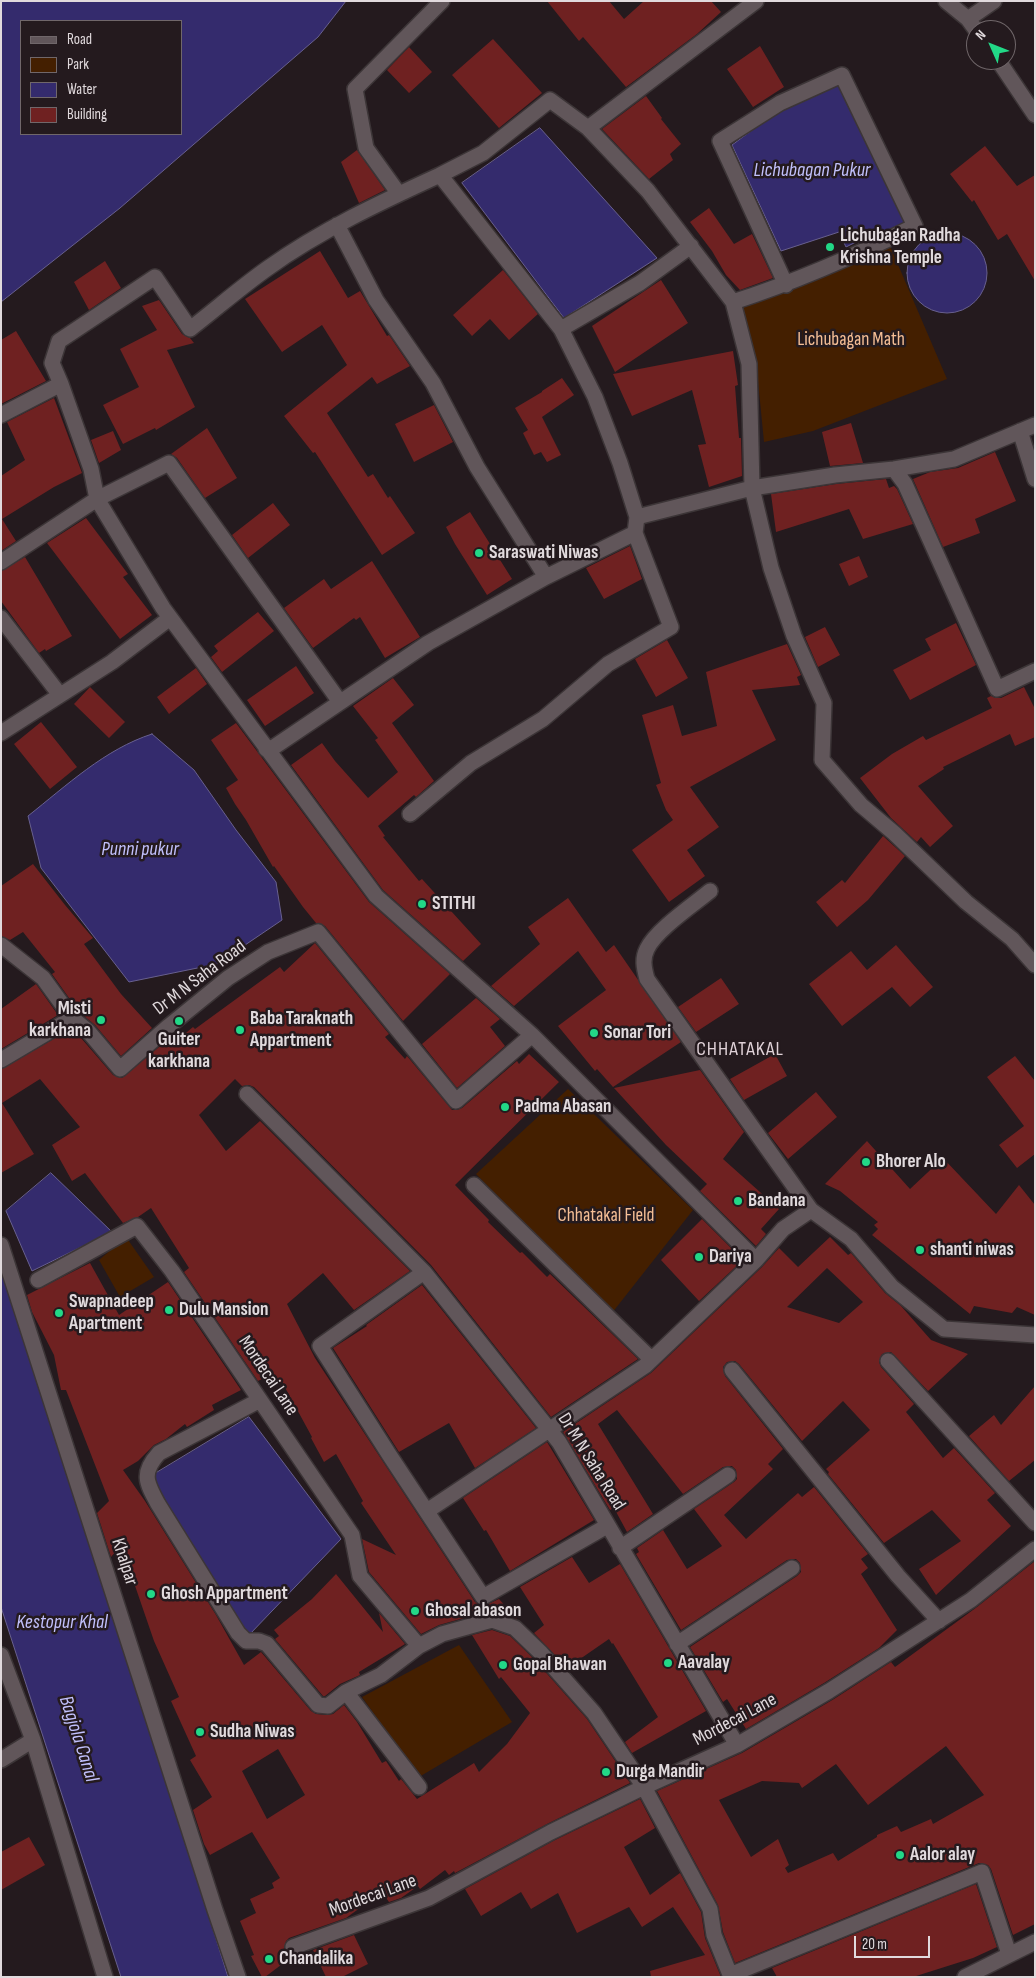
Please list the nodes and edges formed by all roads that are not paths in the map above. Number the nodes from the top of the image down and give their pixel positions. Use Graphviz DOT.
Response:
graph roads {
  1 [pos="442,1"];
  2 [pos="756,1"];
  3 [pos="946,1"];
  4 [pos="994,1"];
  5 [pos="967,20"];
  6 [pos="976,20"];
  7 [pos="1005,70"];
  8 [pos="1035,114"];
  9 [pos="588,128"];
  10 [pos="440,175"];
  11 [pos="399,194"];
  12 [pos="336,225"];
  13 [pos="691,246"];
  14 [pos="786,285"];
  15 [pos="733,302"];
  16 [pos="561,329"];
  17 [pos="62,384"];
  18 [pos="1,415"];
  19 [pos="1035,425"];
  20 [pos="1020,431"];
  21 [pos="894,469"];
  22 [pos="1035,479"];
  23 [pos="752,488"];
  24 [pos="97,499"];
  25 [pos="637,517"];
  26 [pos="635,533"];
  27 [pos="1,562"];
  28 [pos="546,577"];
  29 [pos="1,618"];
  30 [pos="170,618"];
  31 [pos="1035,671"];
  32 [pos="60,695"];
  33 [pos="340,702"];
  34 [pos="1,733"];
  35 [pos="266,749"];
  36 [pos="410,814"];
  37 [pos="710,891"];
  38 [pos="1,945"];
  39 [pos="1035,965"];
  40 [pos="72,1018"];
  41 [pos="532,1035"];
  42 [pos="1,1060"];
  43 [pos="247,1094"];
  44 [pos="474,1185"];
  45 [pos="811,1210"];
  46 [pos="1,1245"];
  47 [pos="756,1260"];
  48 [pos="424,1272"];
  49 [pos="38,1280"];
  50 [pos="1035,1334"];
  51 [pos="653,1358"];
  52 [pos="888,1361"];
  53 [pos="732,1370"];
  54 [pos="260,1400"];
  55 [pos="549,1429"];
  56 [pos="728,1475"];
  57 [pos="427,1511"];
  58 [pos="1035,1523"];
  59 [pos="607,1526"];
  60 [pos="620,1548"];
  61 [pos="1035,1549"];
  62 [pos="792,1568"];
  63 [pos="939,1621"];
  64 [pos="677,1644"];
  65 [pos="419,1646"];
  66 [pos="1,1655"];
  67 [pos="346,1692"];
  68 [pos="33,1740"];
  69 [pos="737,1745"];
  70 [pos="1,1760"];
  71 [pos="419,1787"];
  72 [pos="644,1787"];
  73 [pos="1035,1942"];
  74 [pos="293,1947"];
  75 [pos="1009,1954"];
  76 [pos="731,1976"];
  77 [pos="105,1977"];
  78 [pos="238,1977"];
  79 [pos="965,1977"];
  1 -- 11 [label="street"];
  2 -- 9 [label="street"];
  3 -- 5 [label="street"];
  4 -- 6 [label="street"];
  7 -- 8 [label="street"];
  9 -- 10 [label="street"];
  9 -- 13 [label="street"];
  10 -- 11 [label="street"];
  10 -- 16 [label="street"];
  11 -- 12 [label="street"];
  12 -- 17 [label="street"];
  12 -- 28 [label="street"];
  13 -- 15 [label="street"];
  13 -- 16 [label="street"];
  14 -- 14 [label="street"];
  14 -- 15 [label="street"];
  15 -- 23 [label="street"];
  16 -- 25 [label="street"];
  17 -- 18 [label="street"];
  17 -- 24 [label="street"];
  19 -- 20 [label="street"];
  20 -- 21 [label="street"];
  20 -- 22 [label="street"];
  21 -- 23 [label="street"];
  21 -- 31 [label="street"];
  23 -- 25 [label="street"];
  23 -- 39 [label="street"];
  24 -- 27 [label="street"];
  24 -- 30 [label="street"];
  24 -- 33 [label="street"];
  25 -- 26 [label="street"];
  26 -- 28 [label="street"];
  26 -- 36 [label="street"];
  28 -- 33 [label="street"];
  29 -- 32 [label="street"];
  30 -- 32 [label="street"];
  30 -- 35 [label="street"];
  32 -- 34 [label="street"];
  33 -- 35 [label="street"];
  35 -- 41 [label="street"];
  37 -- 45 [label="street"];
  38 -- 40 [label="street, Dr M N Saha Road"];
  40 -- 41 [label="street, Dr M N Saha Road"];
  40 -- 42 [label="street"];
  41 -- 47 [label="street"];
  43 -- 48 [label="street, Dr M N Saha Road"];
  44 -- 51 [label="street"];
  45 -- 47 [label="street"];
  45 -- 50 [label="street"];
  46 -- 78 [label="street, Khalpar"];
  47 -- 51 [label="street"];
  48 -- 55 [label="street, Dr M N Saha Road"];
  48 -- 57 [label="street"];
  49 -- 54 [label="street, Mordecai Lane"];
  51 -- 55 [label="street"];
  52 -- 58 [label="street"];
  53 -- 63 [label="street"];
  54 -- 65 [label="street, Mordecai Lane"];
  54 -- 67 [label="street"];
  55 -- 57 [label="street"];
  55 -- 59 [label="street, Dr M N Saha Road"];
  56 -- 60 [label="street"];
  57 -- 59 [label="street"];
  59 -- 60 [label="street, Dr M N Saha Road"];
  60 -- 64 [label="street, Dr M N Saha Road"];
  61 -- 63 [label="street, Mordecai Lane"];
  62 -- 64 [label="street"];
  63 -- 69 [label="street, Mordecai Lane"];
  64 -- 69 [label="street, Dr M N Saha Road"];
  65 -- 67 [label="street"];
  65 -- 72 [label="street"];
  66 -- 68 [label="street"];
  67 -- 71 [label="street"];
  68 -- 70 [label="street"];
  68 -- 77 [label="street"];
  69 -- 72 [label="street, Mordecai Lane"];
  72 -- 74 [label="street, Mordecai Lane"];
  72 -- 76 [label="street"];
  73 -- 75 [label="street"];
  75 -- 76 [label="street"];
  75 -- 79 [label="street"];
}
